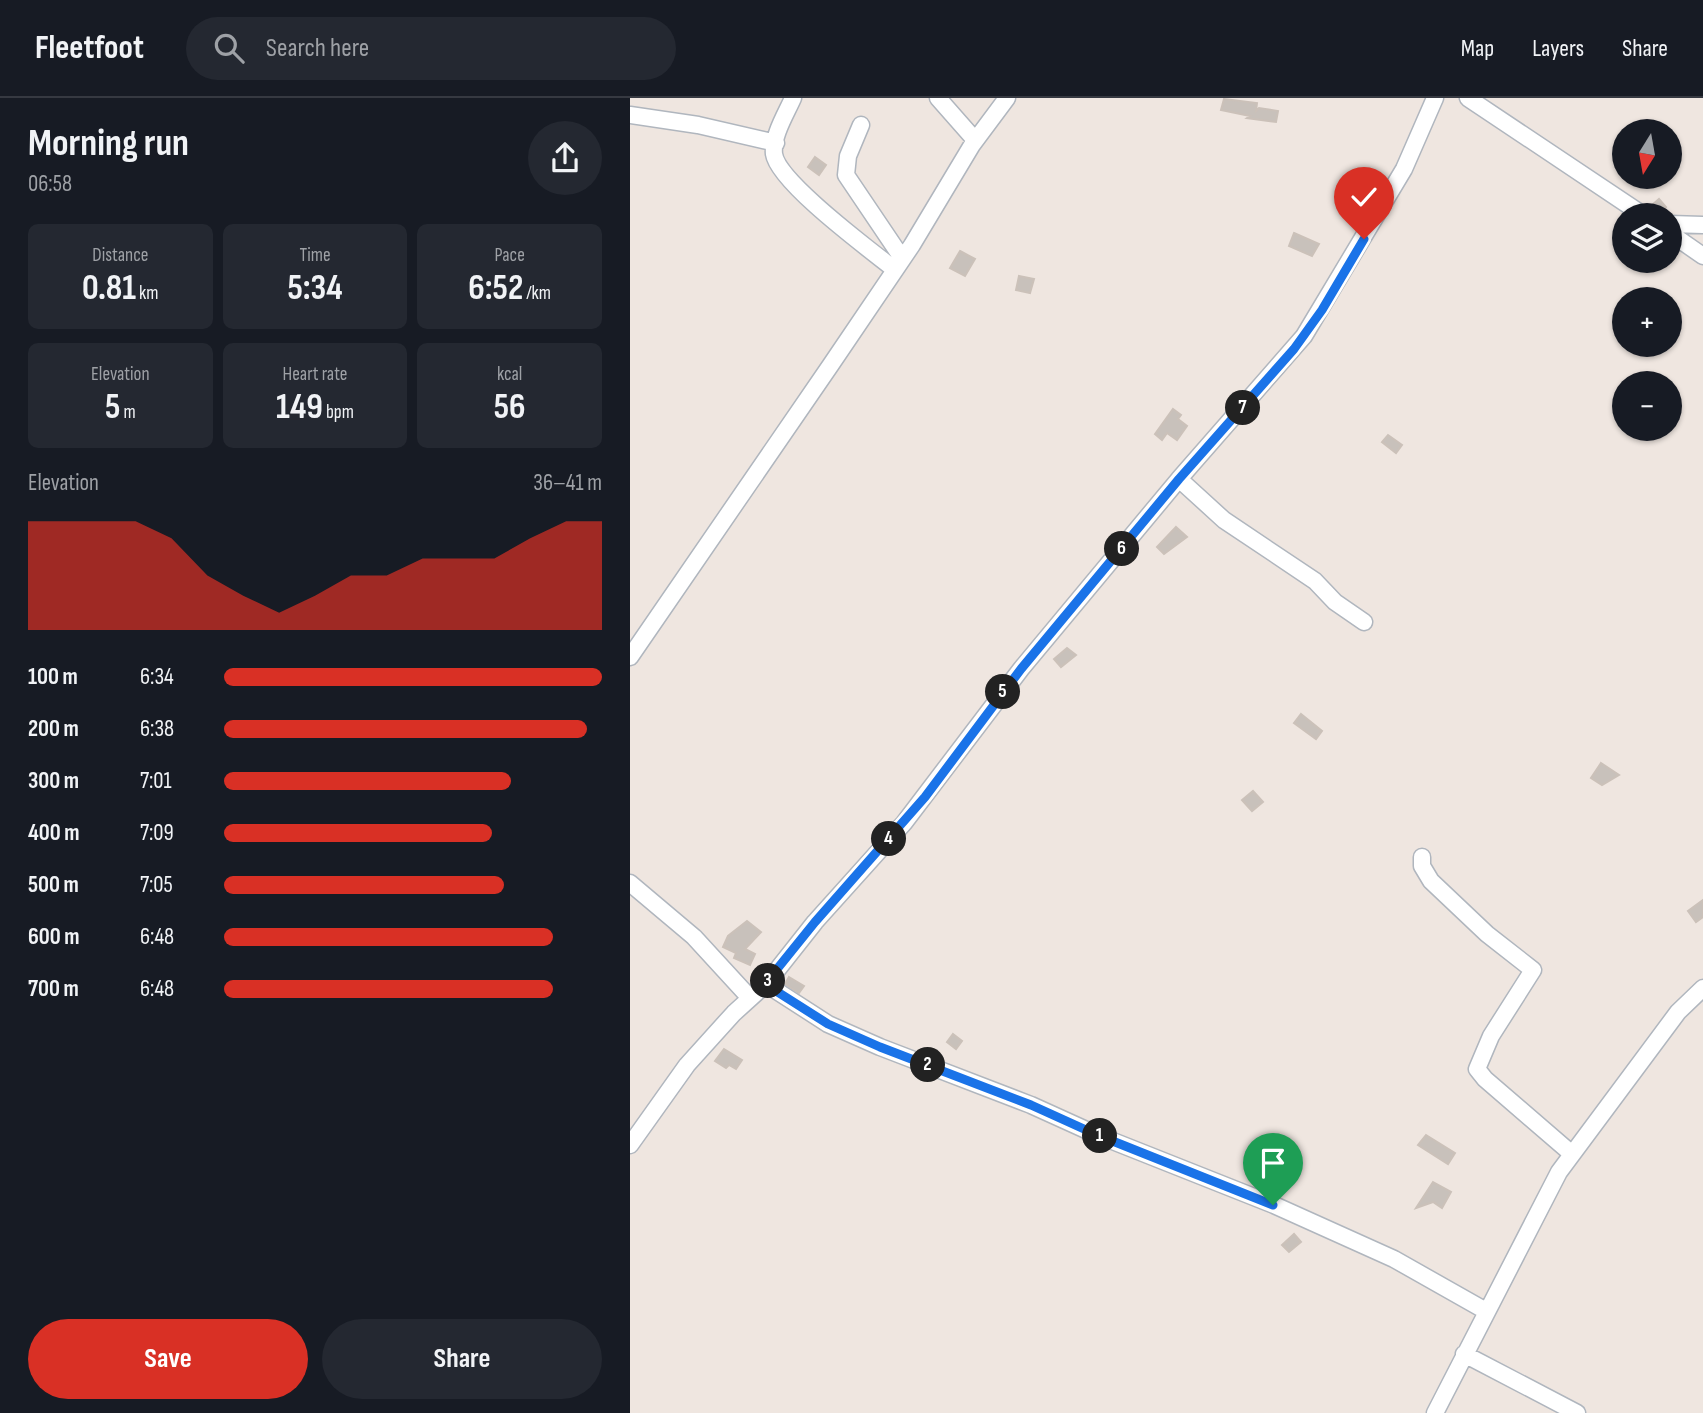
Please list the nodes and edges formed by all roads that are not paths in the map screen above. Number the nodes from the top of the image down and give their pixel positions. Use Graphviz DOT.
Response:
graph roads {
  1 [pos="793,98"];
  2 [pos="938,98"];
  3 [pos="1007,98"];
  4 [pos="1435,98"];
  5 [pos="1468,98"];
  6 [pos="630,115"];
  7 [pos="861,125"];
  8 [pos="975,140"];
  9 [pos="776,143"];
  10 [pos="1625,203"];
  11 [pos="1682,225"];
  12 [pos="1703,225"];
  13 [pos="1682,241"];
  14 [pos="1703,256"];
  15 [pos="898,263"];
  16 [pos="1179,479"];
  17 [pos="1364,622"];
  18 [pos="630,657"];
  19 [pos="1422,857"];
  20 [pos="630,883"];
  21 [pos="765,984"];
  22 [pos="1703,988"];
  23 [pos="750,998"];
  24 [pos="630,1145"];
  25 [pos="1572,1154"];
  26 [pos="1486,1311"];
  27 [pos="1464,1354"];
  28 [pos="1435,1413"];
  29 [pos="1577,1413"];
  1 -- 9 [label="street"];
  2 -- 8 [label="street"];
  3 -- 8 [label="street"];
  4 -- 16 [label="street"];
  5 -- 10 [label="street"];
  6 -- 9 [label="street"];
  7 -- 15 [label="street"];
  8 -- 15 [label="street"];
  9 -- 15 [label="street"];
  11 -- 12 [label="street"];
  13 -- 14 [label="street"];
  15 -- 18 [label="street"];
  16 -- 17 [label="street"];
  16 -- 21 [label="street"];
  19 -- 25 [label="street"];
  20 -- 23 [label="street"];
  21 -- 23 [label="street"];
  21 -- 26 [label="street"];
  22 -- 25 [label="street"];
  23 -- 24 [label="street"];
  25 -- 26 [label="street"];
  26 -- 27 [label="street"];
  27 -- 28 [label="street"];
  27 -- 29 [label="street"];
}
